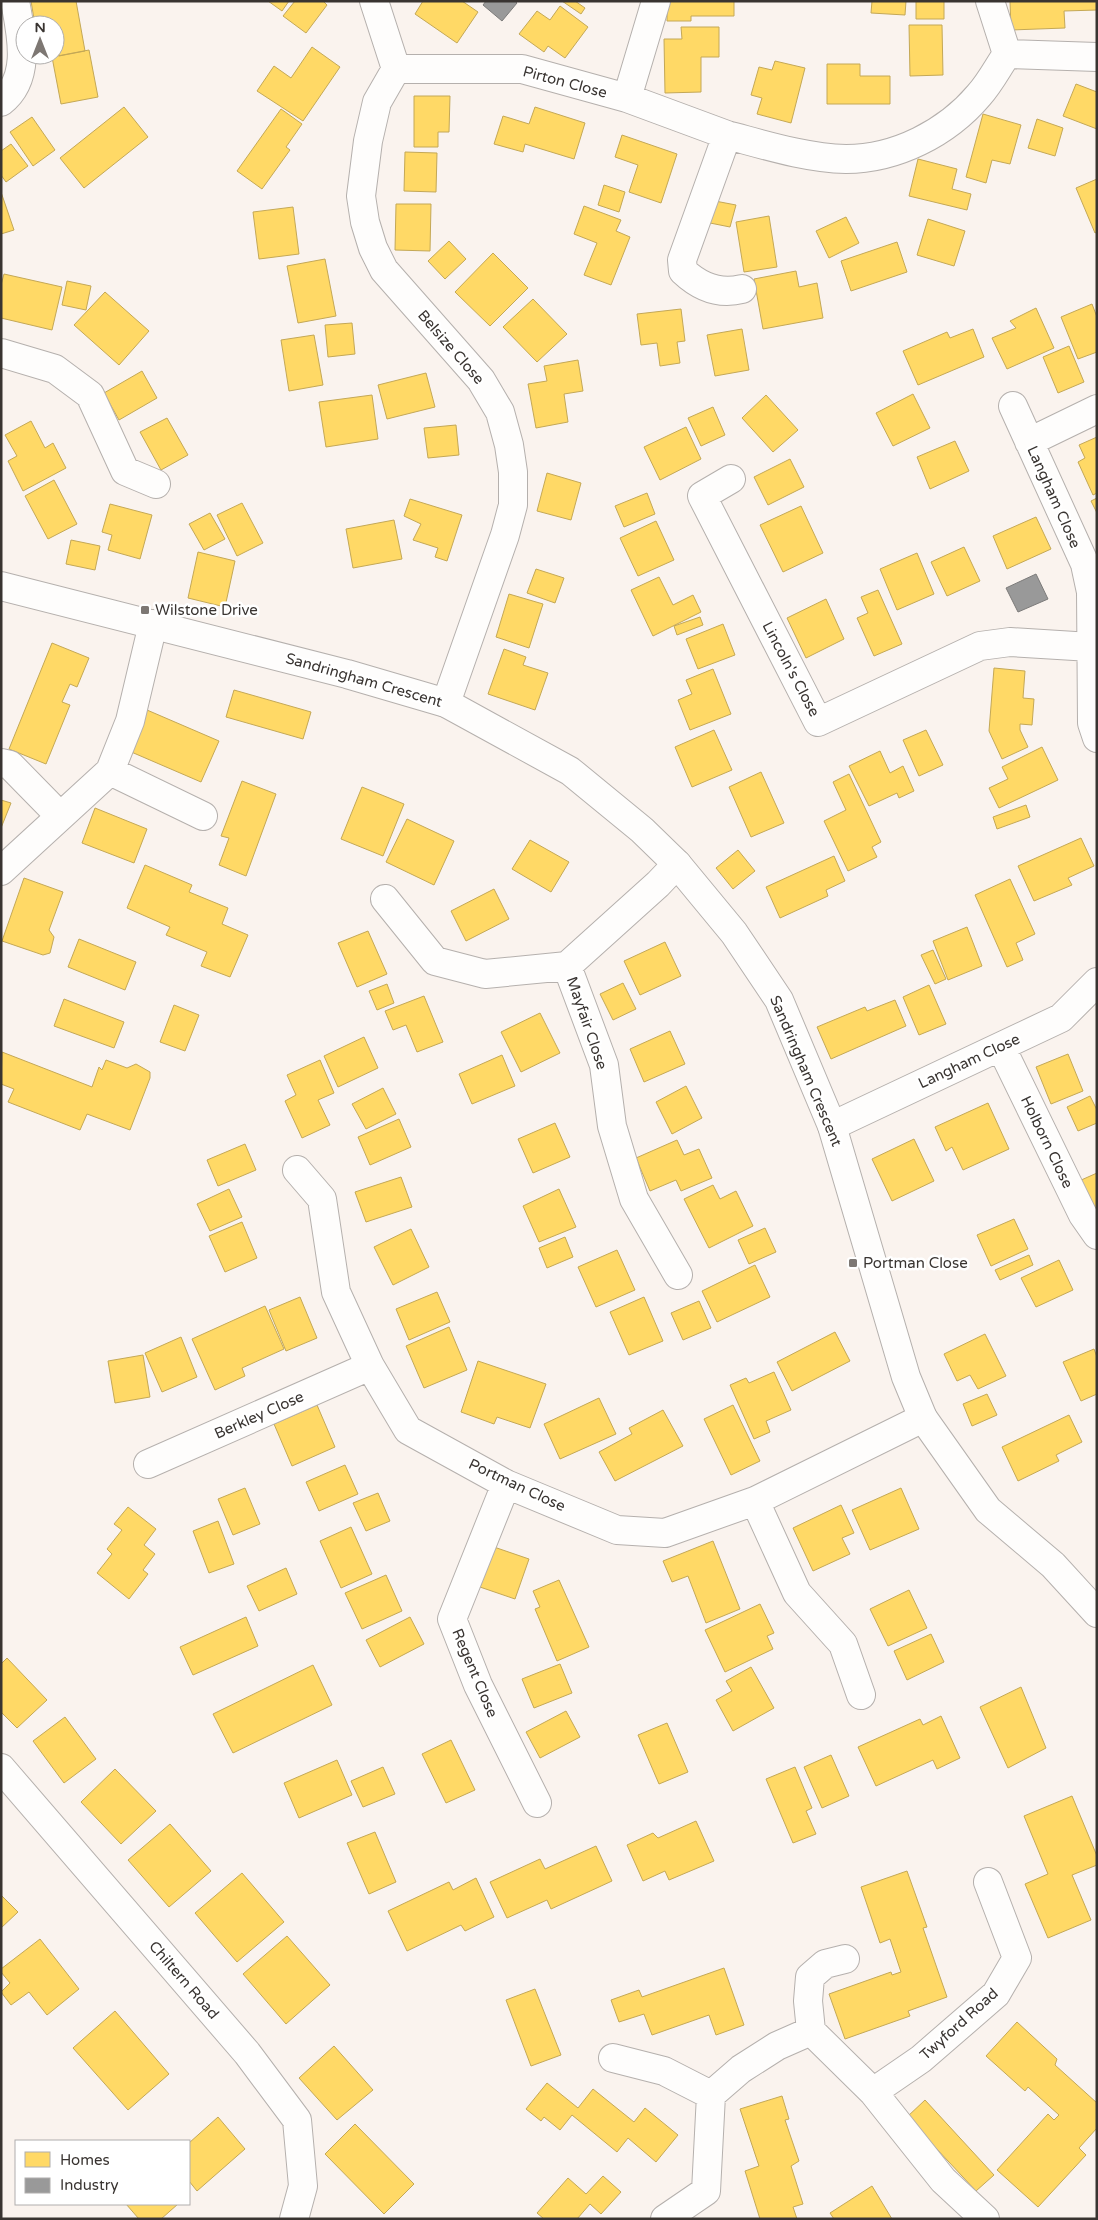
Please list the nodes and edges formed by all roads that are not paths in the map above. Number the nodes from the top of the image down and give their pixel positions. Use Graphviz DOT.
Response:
graph roads {
  1 [pos="15,1"];
  2 [pos="374,1"];
  3 [pos="656,1"];
  4 [pos="990,1"];
  5 [pos="1007,54"];
  6 [pos="1097,57"];
  7 [pos="396,69"];
  8 [pos="627,98"];
  9 [pos="1,102"];
  10 [pos="726,135"];
  11 [pos="742,289"];
  12 [pos="1,353"];
  13 [pos="1013,406"];
  14 [pos="1097,409"];
  15 [pos="1029,442"];
  16 [pos="731,479"];
  17 [pos="156,484"];
  18 [pos="1,586"];
  19 [pos="154,624"];
  20 [pos="1090,647"];
  21 [pos="446,703"];
  22 [pos="1097,738"];
  23 [pos="1,763"];
  24 [pos="110,771"];
  25 [pos="60,816"];
  26 [pos="203,816"];
  27 [pos="677,864"];
  28 [pos="1,871"];
  29 [pos="385,899"];
  30 [pos="567,966"];
  31 [pos="1097,982"];
  32 [pos="1001,1047"];
  33 [pos="832,1126"];
  34 [pos="297,1170"];
  35 [pos="1097,1235"];
  36 [pos="678,1275"];
  37 [pos="370,1366"];
  38 [pos="923,1418"];
  39 [pos="148,1464"];
  40 [pos="506,1484"];
  41 [pos="755,1501"];
  42 [pos="1097,1613"];
  43 [pos="861,1696"];
  44 [pos="1,1768"];
  45 [pos="536,1803"];
  46 [pos="988,1882"];
  47 [pos="845,1959"];
  48 [pos="811,2031"];
  49 [pos="613,2058"];
  50 [pos="873,2092"];
  51 [pos="711,2095"];
  52 [pos="294,2219"];
  53 [pos="666,2219"];
  54 [pos="985,2219"];
  1 -- 9 [label="street"];
  2 -- 7 [label="street"];
  3 -- 8 [label="street"];
  4 -- 5 [label="street"];
  5 -- 6 [label="street"];
  5 -- 10 [label="street, Pirton Close"];
  7 -- 8 [label="street, Pirton Close"];
  7 -- 21 [label="street, Belsize Close"];
  8 -- 10 [label="street, Pirton Close"];
  10 -- 11 [label="street"];
  12 -- 17 [label="street"];
  13 -- 15 [label="street, Langham Close"];
  14 -- 15 [label="street"];
  15 -- 20 [label="street, Langham Close"];
  16 -- 20 [label="street, Lincoln's Close"];
  18 -- 19 [label="street, Sandringham Crescent"];
  19 -- 21 [label="street, Sandringham Crescent"];
  19 -- 24 [label="street"];
  20 -- 22 [label="street, Langham Close"];
  21 -- 27 [label="street, Sandringham Crescent"];
  23 -- 25 [label="street"];
  24 -- 25 [label="street"];
  24 -- 26 [label="street"];
  25 -- 28 [label="street"];
  27 -- 30 [label="street, Mayfair Close"];
  27 -- 33 [label="street, Sandringham Crescent"];
  29 -- 30 [label="street, Mayfair Close"];
  30 -- 36 [label="street, Mayfair Close"];
  31 -- 32 [label="street, Langham Close"];
  32 -- 33 [label="street, Langham Close"];
  32 -- 35 [label="street, Holborn Close"];
  33 -- 38 [label="street, Sandringham Crescent"];
  34 -- 37 [label="street, Portman Close"];
  37 -- 39 [label="street, Berkley Close"];
  37 -- 40 [label="street, Portman Close"];
  38 -- 41 [label="street, Portman Close"];
  38 -- 42 [label="street, Sandringham Crescent"];
  40 -- 41 [label="street, Portman Close"];
  40 -- 45 [label="street, Regent Close"];
  41 -- 43 [label="street"];
  44 -- 52 [label="street, Chiltern Road"];
  46 -- 50 [label="street, Twyford Road"];
  47 -- 48 [label="street"];
  48 -- 50 [label="street"];
  48 -- 51 [label="street"];
  49 -- 51 [label="street"];
  50 -- 54 [label="street"];
  51 -- 53 [label="street"];
}
